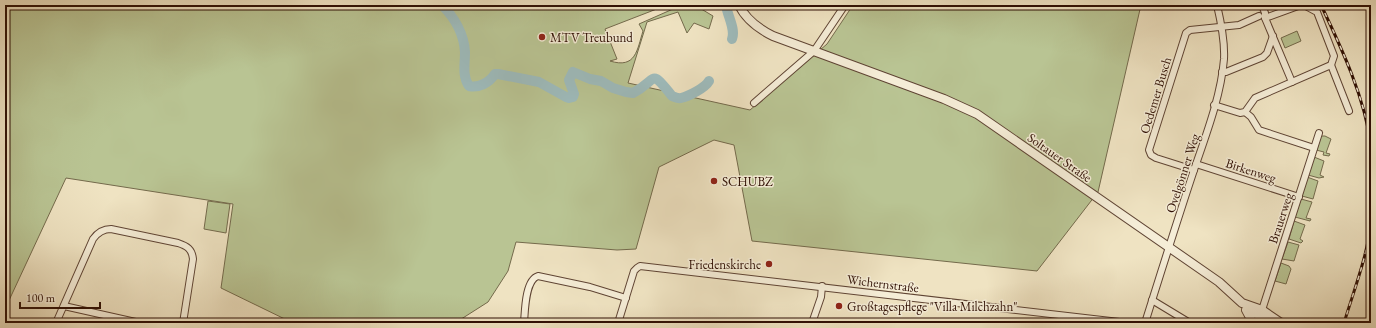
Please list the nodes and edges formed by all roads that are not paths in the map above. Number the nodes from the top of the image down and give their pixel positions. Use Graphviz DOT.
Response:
graph roads {
  1 [pos="739,5"];
  2 [pos="845,5"];
  3 [pos="1217,5"];
  4 [pos="1262,5"];
  5 [pos="1301,5"];
  6 [pos="1304,5"];
  7 [pos="1370,5"];
  8 [pos="1371,8"];
  9 [pos="1262,17"];
  10 [pos="1222,26"];
  11 [pos="1273,36"];
  12 [pos="814,51"];
  13 [pos="1331,65"];
  14 [pos="1222,72"];
  15 [pos="1292,82"];
  16 [pos="754,103"];
  17 [pos="1214,105"];
  18 [pos="1349,111"];
  19 [pos="1245,112"];
  20 [pos="1319,133"];
  21 [pos="1314,148"];
  22 [pos="1195,167"];
  23 [pos="1298,197"];
  24 [pos="1169,248"];
  25 [pos="822,286"];
  26 [pos="626,298"];
  27 [pos="1152,300"];
  28 [pos="1242,303"];
  29 [pos="64,306"];
  30 [pos="1260,309"];
  31 [pos="1248,312"];
  32 [pos="1276,321"];
  33 [pos="821,322"];
  34 [pos="56,323"];
  35 [pos="140,323"];
  36 [pos="183,323"];
  37 [pos="524,323"];
  38 [pos="618,323"];
  39 [pos="812,323"];
  40 [pos="837,323"];
  41 [pos="1128,323"];
  42 [pos="1145,323"];
  43 [pos="1190,323"];
  44 [pos="1253,323"];
  45 [pos="1264,323"];
  1 -- 12 [label="street, Soltauer Straße"];
  2 -- 12 [label="street"];
  3 -- 10 [label="street, Ovelgönner Weg"];
  4 -- 9 [label="street"];
  5 -- 9 [label="street"];
  6 -- 13 [label="street"];
  7 -- 8 [label="street"];
  9 -- 10 [label="street"];
  9 -- 11 [label="street"];
  10 -- 14 [label="street, Ovelgönner Weg"];
  10 -- 22 [label="street, Oedemer Busch"];
  11 -- 14 [label="street"];
  11 -- 15 [label="street"];
  12 -- 16 [label="street"];
  12 -- 24 [label="street, Soltauer Straße"];
  13 -- 15 [label="street"];
  13 -- 18 [label="street"];
  14 -- 17 [label="street, Ovelgönner Weg"];
  15 -- 19 [label="street"];
  17 -- 19 [label="street"];
  17 -- 22 [label="street, Ovelgönner Weg"];
  19 -- 21 [label="street"];
  20 -- 21 [label="street, Brauerweg"];
  21 -- 23 [label="street, Brauerweg"];
  22 -- 23 [label="street, Birkenweg"];
  22 -- 24 [label="street, Ovelgönner Weg"];
  23 -- 30 [label="street, Brauerweg"];
  24 -- 27 [label="street, Ovelgönner Weg"];
  24 -- 28 [label="street, Soltauer Straße"];
  25 -- 26 [label="street, Wichernstraße"];
  25 -- 39 [label="street"];
  25 -- 41 [label="street, Wichernstraße"];
  26 -- 37 [label="street"];
  26 -- 38 [label="street"];
  27 -- 42 [label="street, Ovelgönner Weg"];
  27 -- 43 [label="street"];
  28 -- 30 [label="street, Soltauer Straße"];
  28 -- 31 [label="street"];
  29 -- 34 [label="street"];
  29 -- 35 [label="street"];
  29 -- 36 [label="street"];
  30 -- 31 [label="street"];
  30 -- 32 [label="street, Soltauer Straße"];
  31 -- 32 [label="street"];
  31 -- 44 [label="street"];
  32 -- 45 [label="street"];
  33 -- 40 [label="street"];
}
